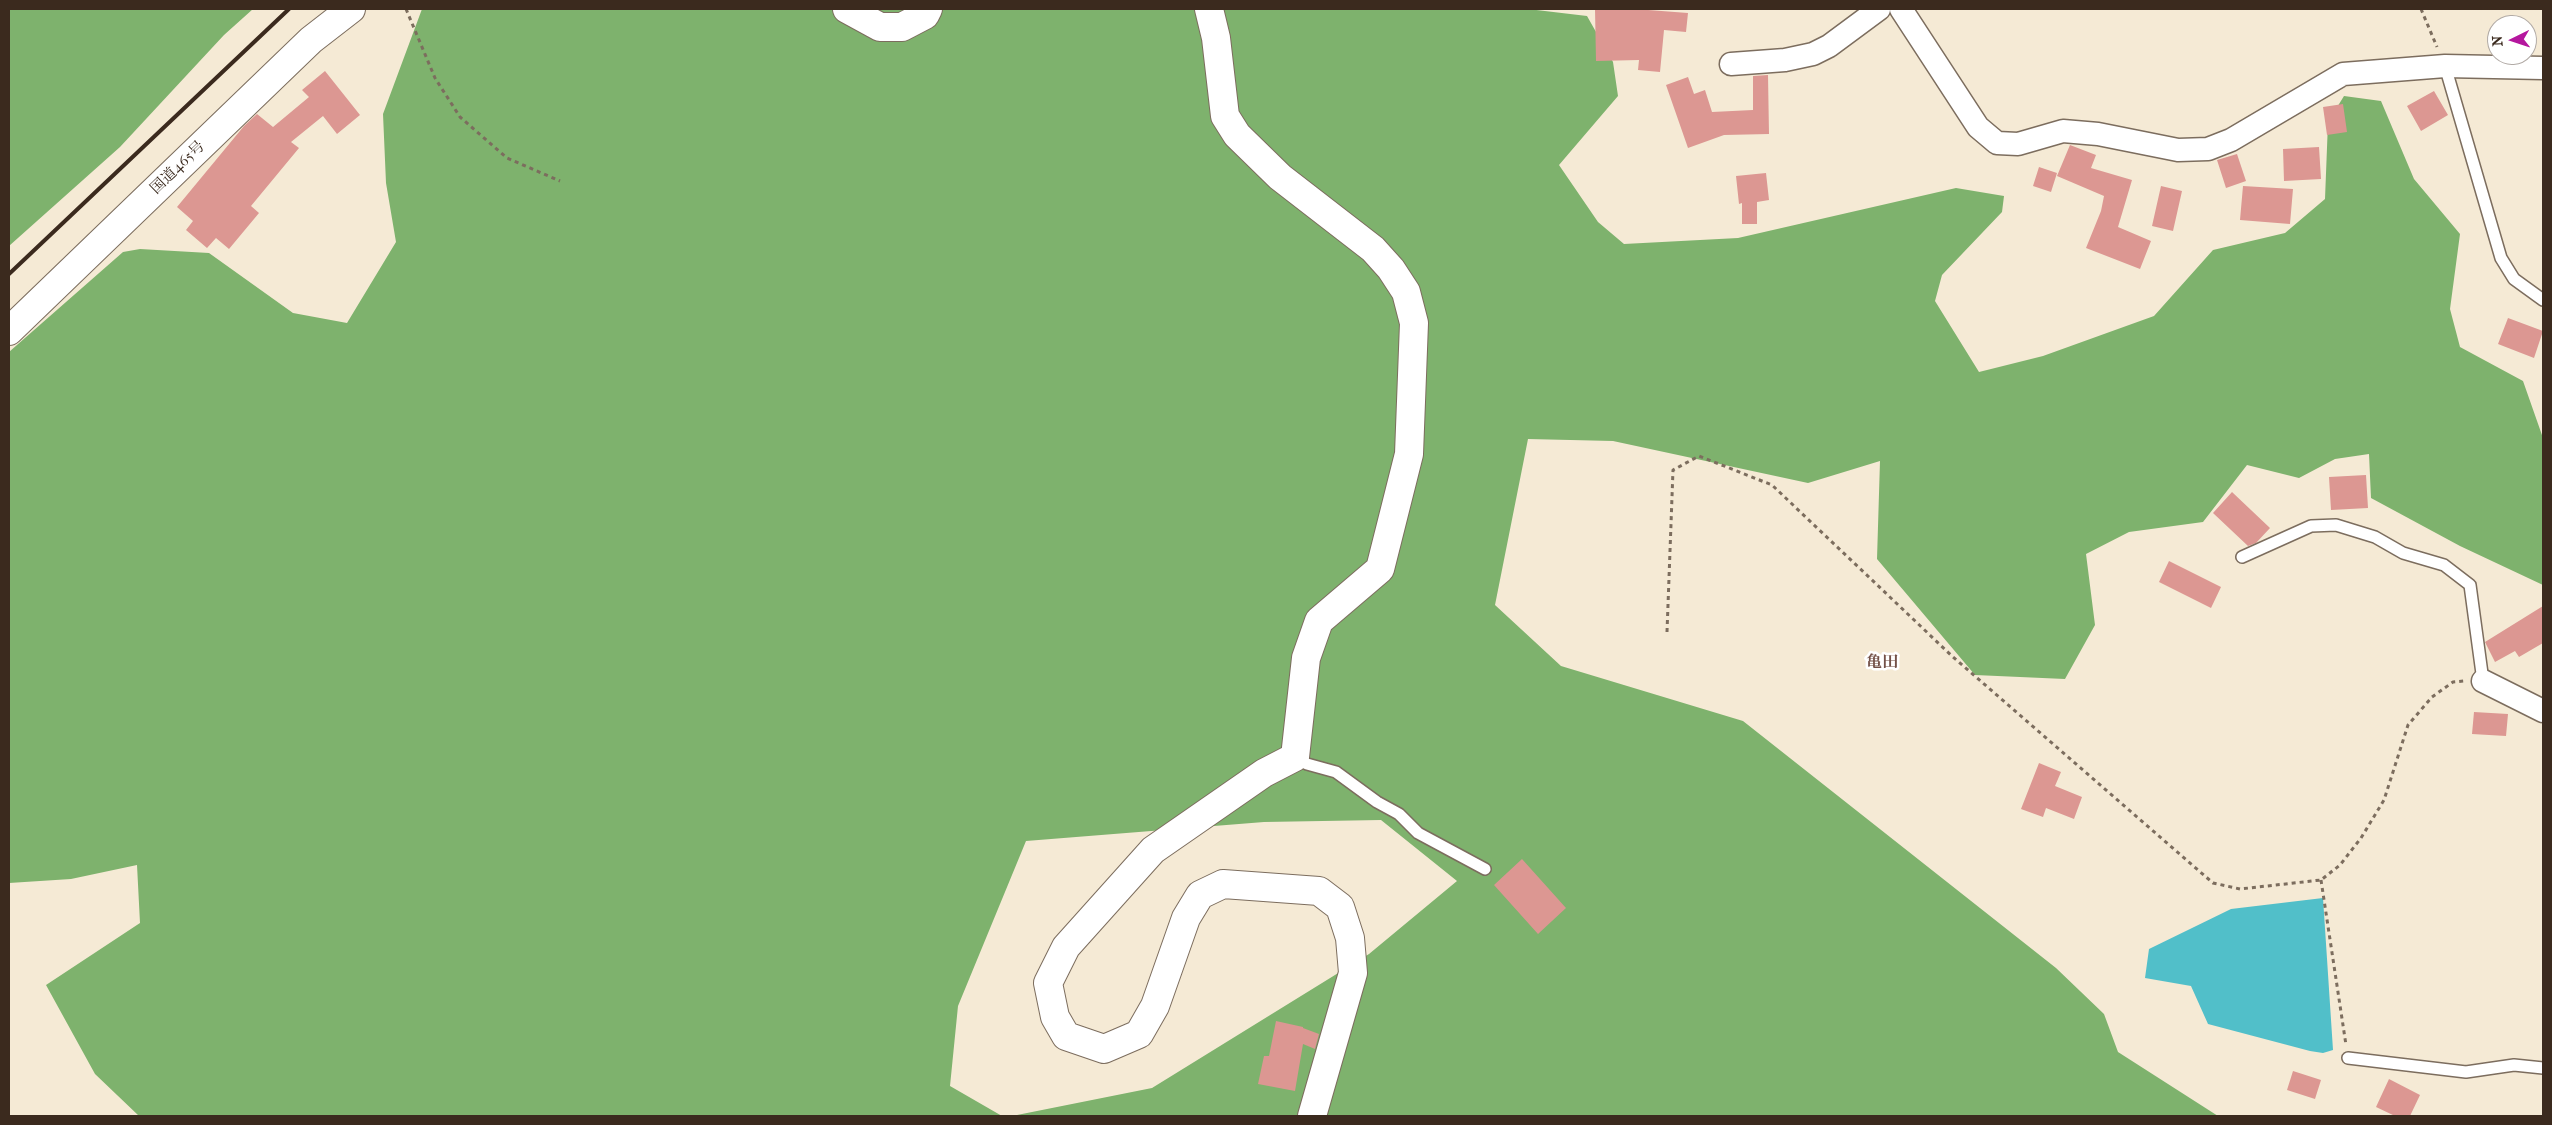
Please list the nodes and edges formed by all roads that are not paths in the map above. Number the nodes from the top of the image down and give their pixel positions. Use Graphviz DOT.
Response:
graph roads {
  1 [pos="351,9"];
  2 [pos="847,9"];
  3 [pos="928,9"];
  4 [pos="1210,9"];
  5 [pos="1878,9"];
  6 [pos="1901,9"];
  7 [pos="1731,64"];
  8 [pos="2445,66"];
  9 [pos="2543,68"];
  10 [pos="2543,300"];
  11 [pos="9,331"];
  12 [pos="2242,557"];
  13 [pos="2483,681"];
  14 [pos="2543,711"];
  15 [pos="1295,757"];
  16 [pos="1485,870"];
  17 [pos="2348,1058"];
  18 [pos="2543,1068"];
  19 [pos="1312,1116"];
  1 -- 11 [label="main road, 国道465号"];
  2 -- 3 [label="main road"];
  4 -- 15 [label="main road"];
  5 -- 7 [label="street"];
  6 -- 8 [label="street"];
  8 -- 9 [label="street"];
  8 -- 10 [label="lane"];
  12 -- 13 [label="lane"];
  13 -- 14 [label="street"];
  15 -- 16 [label="lane"];
  15 -- 19 [label="main road"];
  17 -- 18 [label="lane"];
}
